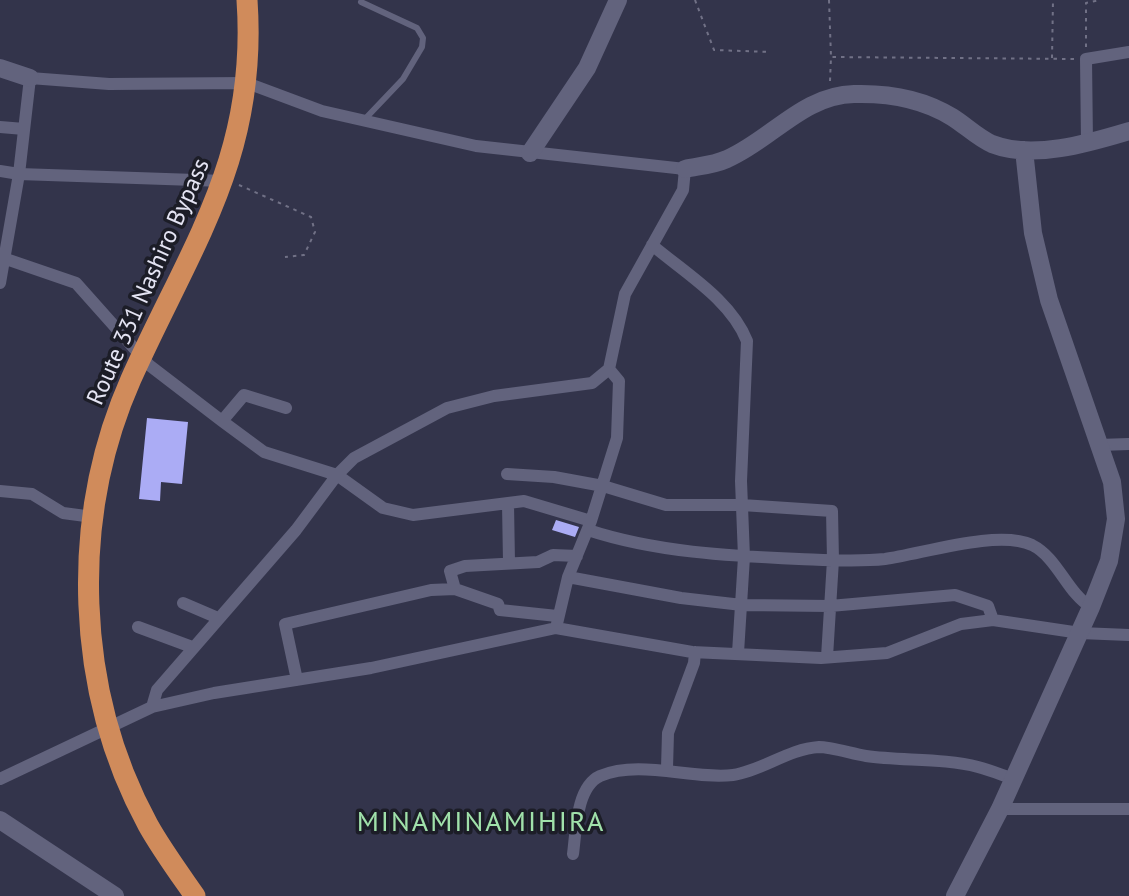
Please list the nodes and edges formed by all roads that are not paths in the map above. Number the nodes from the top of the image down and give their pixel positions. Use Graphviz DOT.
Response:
graph roads {
  1 [pos="247,0"];
  2 [pos="618,0"];
  3 [pos="361,2"];
  4 [pos="374,3"];
  5 [pos="1129,52"];
  6 [pos="0,68"];
  7 [pos="30,78"];
  8 [pos="247,83"];
  9 [pos="363,122"];
  10 [pos="0,127"];
  11 [pos="24,129"];
  12 [pos="1129,131"];
  13 [pos="1087,143"];
  14 [pos="1024,150"];
  15 [pos="530,153"];
  16 [pos="685,169"];
  17 [pos="0,171"];
  18 [pos="19,174"];
  19 [pos="224,181"];
  20 [pos="6,213"];
  21 [pos="652,244"];
  22 [pos="3,257"];
  23 [pos="0,283"];
  24 [pos="141,357"];
  25 [pos="609,369"];
  26 [pos="286,408"];
  27 [pos="222,421"];
  28 [pos="1129,444"];
  29 [pos="1099,445"];
  30 [pos="507,474"];
  31 [pos="337,475"];
  32 [pos="603,486"];
  33 [pos="0,491"];
  34 [pos="508,504"];
  35 [pos="742,505"];
  36 [pos="93,517"];
  37 [pos="589,525"];
  38 [pos="577,556"];
  39 [pos="744,556"];
  40 [pos="833,560"];
  41 [pos="509,562"];
  42 [pos="568,577"];
  43 [pos="455,589"];
  44 [pos="183,603"];
  45 [pos="742,605"];
  46 [pos="830,607"];
  47 [pos="1091,607"];
  48 [pos="218,618"];
  49 [pos="993,620"];
  50 [pos="557,622"];
  51 [pos="138,627"];
  52 [pos="1080,633"];
  53 [pos="1129,635"];
  54 [pos="192,648"];
  55 [pos="695,652"];
  56 [pos="738,653"];
  57 [pos="827,657"];
  58 [pos="297,680"];
  59 [pos="152,707"];
  60 [pos="107,727"];
  61 [pos="667,768"];
  62 [pos="0,779"];
  63 [pos="1014,779"];
  64 [pos="1000,809"];
  65 [pos="1129,809"];
  66 [pos="0,820"];
  67 [pos="573,854"];
  68 [pos="115,896"];
  69 [pos="195,896"];
  70 [pos="955,896"];
  1 -- 8 [label="highway, Route 331 Nashiro Bypass"];
  2 -- 15 [label="street"];
  3 -- 4 [label="lane"];
  4 -- 9 [label="lane"];
  5 -- 13 [label="street"];
  6 -- 7 [label="street"];
  7 -- 8 [label="street"];
  7 -- 11 [label="street"];
  8 -- 9 [label="street"];
  8 -- 19 [label="highway, Route 331 Nashiro Bypass"];
  9 -- 15 [label="street"];
  10 -- 11 [label="street"];
  11 -- 18 [label="street"];
  12 -- 13 [label="street"];
  13 -- 14 [label="street"];
  14 -- 16 [label="street"];
  14 -- 29 [label="street"];
  15 -- 16 [label="street"];
  16 -- 21 [label="street"];
  17 -- 18 [label="street"];
  18 -- 19 [label="street"];
  18 -- 20 [label="street"];
  19 -- 24 [label="highway, Route 331 Nashiro Bypass"];
  20 -- 22 [label="street"];
  21 -- 25 [label="street"];
  21 -- 35 [label="street"];
  22 -- 23 [label="street"];
  22 -- 24 [label="street"];
  24 -- 27 [label="street"];
  24 -- 36 [label="highway, Route 331 Nashiro Bypass"];
  25 -- 31 [label="street"];
  25 -- 32 [label="street"];
  26 -- 27 [label="street"];
  27 -- 31 [label="street"];
  28 -- 29 [label="street"];
  29 -- 47 [label="street"];
  30 -- 32 [label="street"];
  31 -- 34 [label="street"];
  31 -- 48 [label="street"];
  32 -- 35 [label="street"];
  32 -- 37 [label="street"];
  33 -- 36 [label="street"];
  34 -- 37 [label="street"];
  34 -- 41 [label="street"];
  35 -- 39 [label="street"];
  35 -- 40 [label="street"];
  36 -- 60 [label="highway, Route 331 Nashiro Bypass"];
  37 -- 38 [label="street"];
  37 -- 39 [label="street"];
  38 -- 41 [label="street"];
  38 -- 42 [label="street"];
  39 -- 40 [label="street"];
  39 -- 45 [label="street"];
  40 -- 46 [label="street"];
  40 -- 47 [label="street"];
  41 -- 43 [label="street"];
  42 -- 45 [label="street"];
  42 -- 50 [label="street"];
  43 -- 50 [label="street"];
  43 -- 58 [label="street"];
  44 -- 48 [label="street"];
  45 -- 46 [label="street"];
  45 -- 56 [label="street"];
  46 -- 49 [label="street"];
  46 -- 57 [label="street"];
  47 -- 52 [label="street"];
  48 -- 54 [label="street"];
  49 -- 52 [label="street"];
  49 -- 57 [label="street"];
  50 -- 55 [label="street"];
  50 -- 58 [label="street"];
  51 -- 54 [label="street"];
  52 -- 53 [label="street"];
  52 -- 63 [label="street"];
  54 -- 59 [label="street"];
  55 -- 56 [label="street"];
  55 -- 61 [label="street"];
  56 -- 57 [label="street"];
  58 -- 59 [label="street"];
  59 -- 60 [label="street"];
  60 -- 62 [label="street"];
  60 -- 69 [label="highway, Route 331 Nashiro Bypass"];
  61 -- 63 [label="street"];
  61 -- 67 [label="street"];
  63 -- 64 [label="street"];
  64 -- 65 [label="street"];
  64 -- 70 [label="street"];
  66 -- 68 [label="street"];
}
